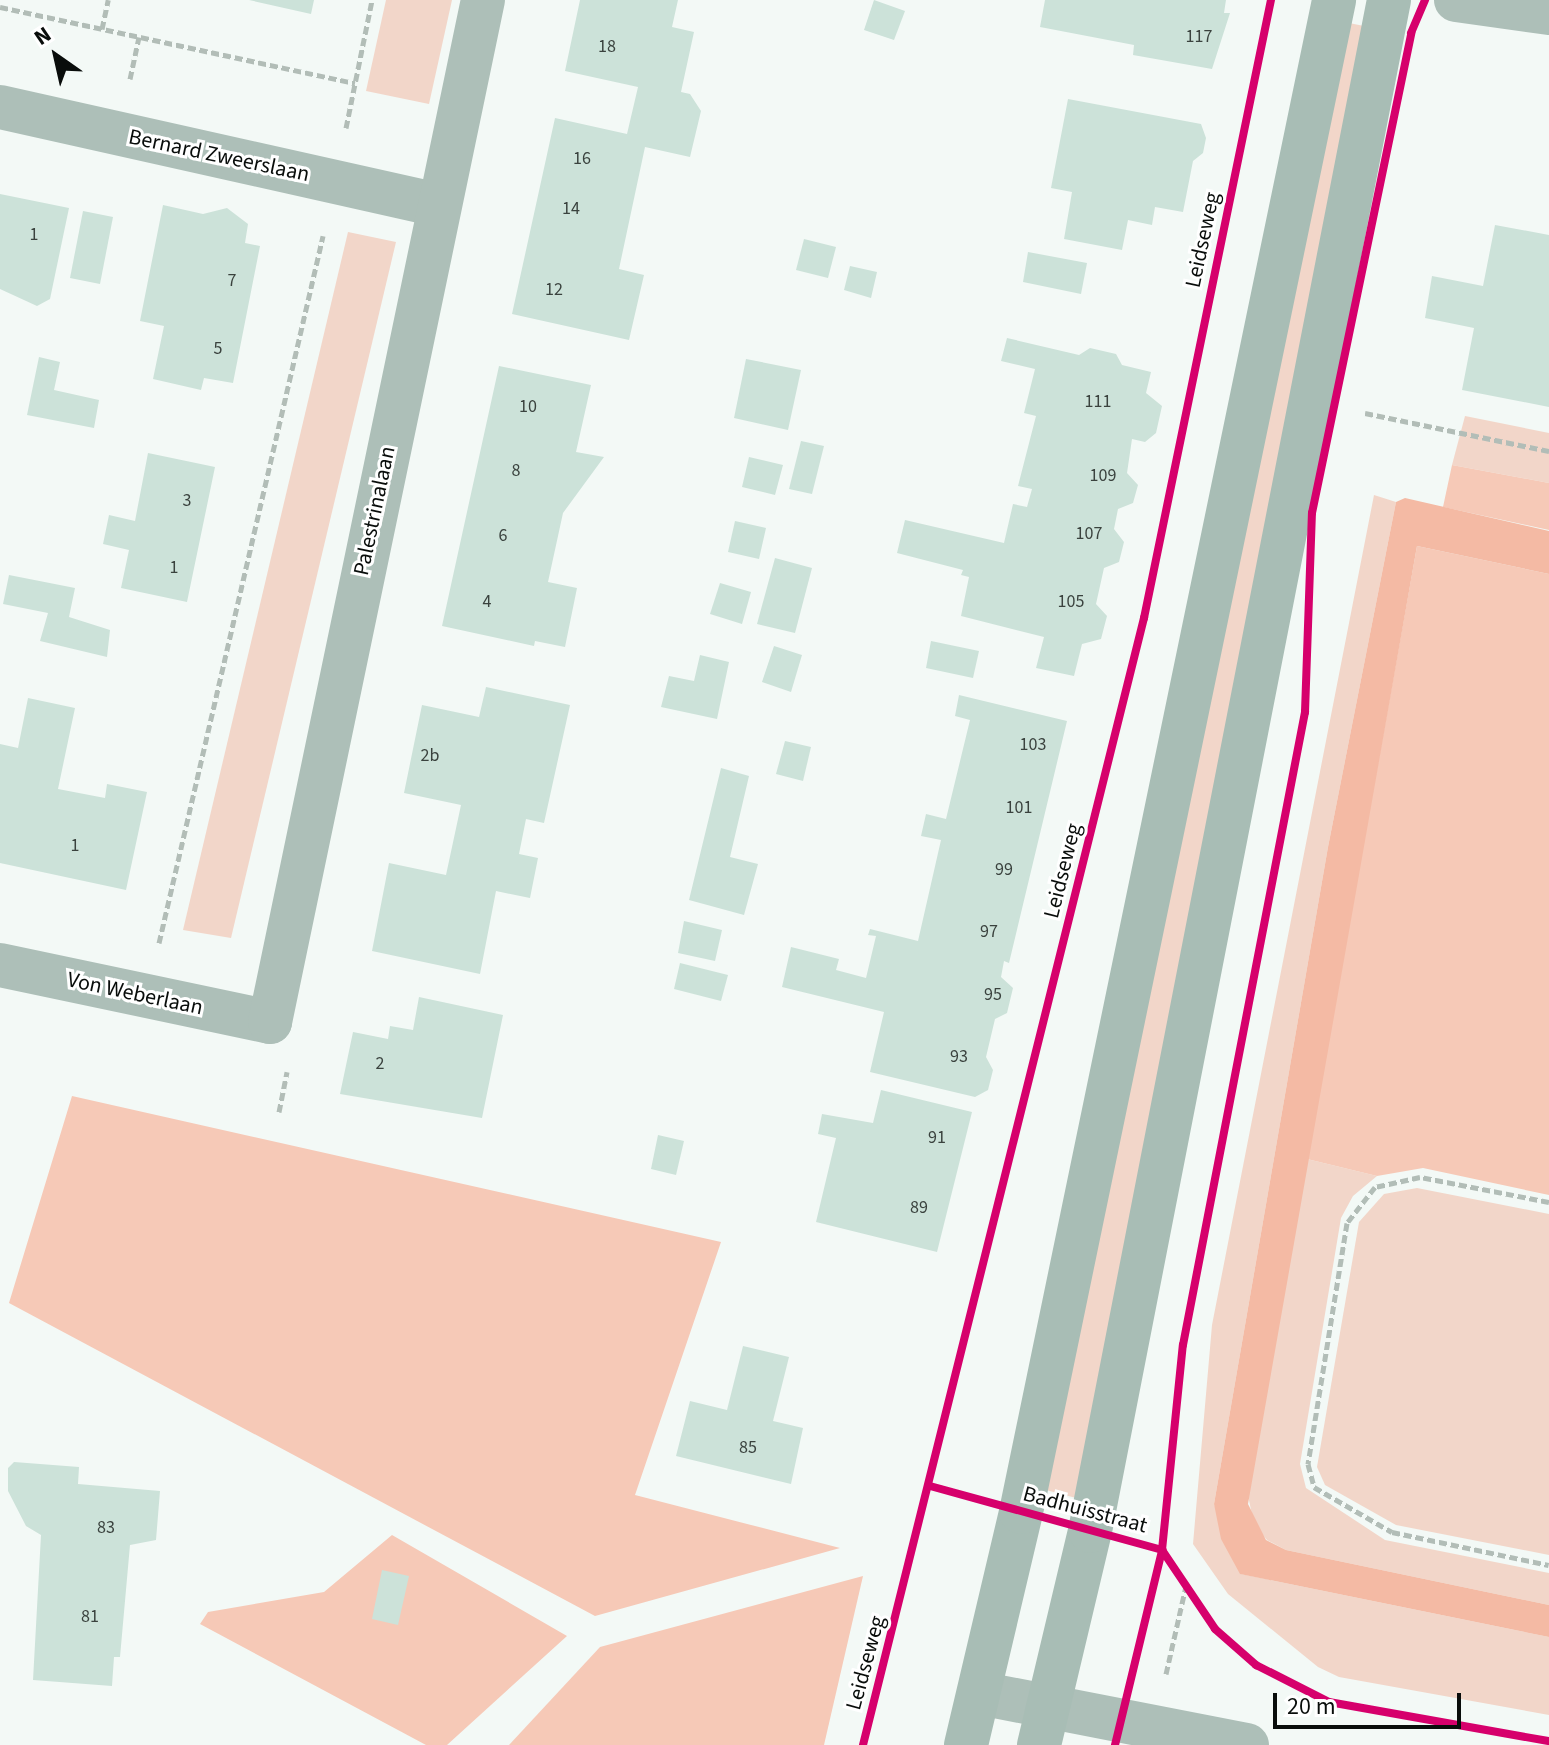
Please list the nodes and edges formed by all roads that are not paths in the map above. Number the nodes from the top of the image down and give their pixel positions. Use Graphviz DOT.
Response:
graph roads {
  1 [pos="483,0"];
  2 [pos="1334,0"];
  3 [pos="1389,0"];
  4 [pos="1456,0"];
  5 [pos="1549,13"];
  6 [pos="0,107"];
  7 [pos="438,205"];
  8 [pos="0,965"];
  9 [pos="270,1022"];
  10 [pos="979,1693"];
  11 [pos="1044,1726"];
  12 [pos="966,1745"];
  13 [pos="1247,1745"];
  1 -- 7 [label="street, Palestrinalaan"];
  2 -- 10 [label="main road"];
  3 -- 11 [label="main road"];
  4 -- 5 [label="street"];
  6 -- 7 [label="street, Bernard Zweerslaan"];
  7 -- 9 [label="street, Palestrinalaan"];
  8 -- 9 [label="street, Von Weberlaan"];
  10 -- 11 [label="street"];
  10 -- 12 [label="main road"];
  11 -- 13 [label="street"];
}
